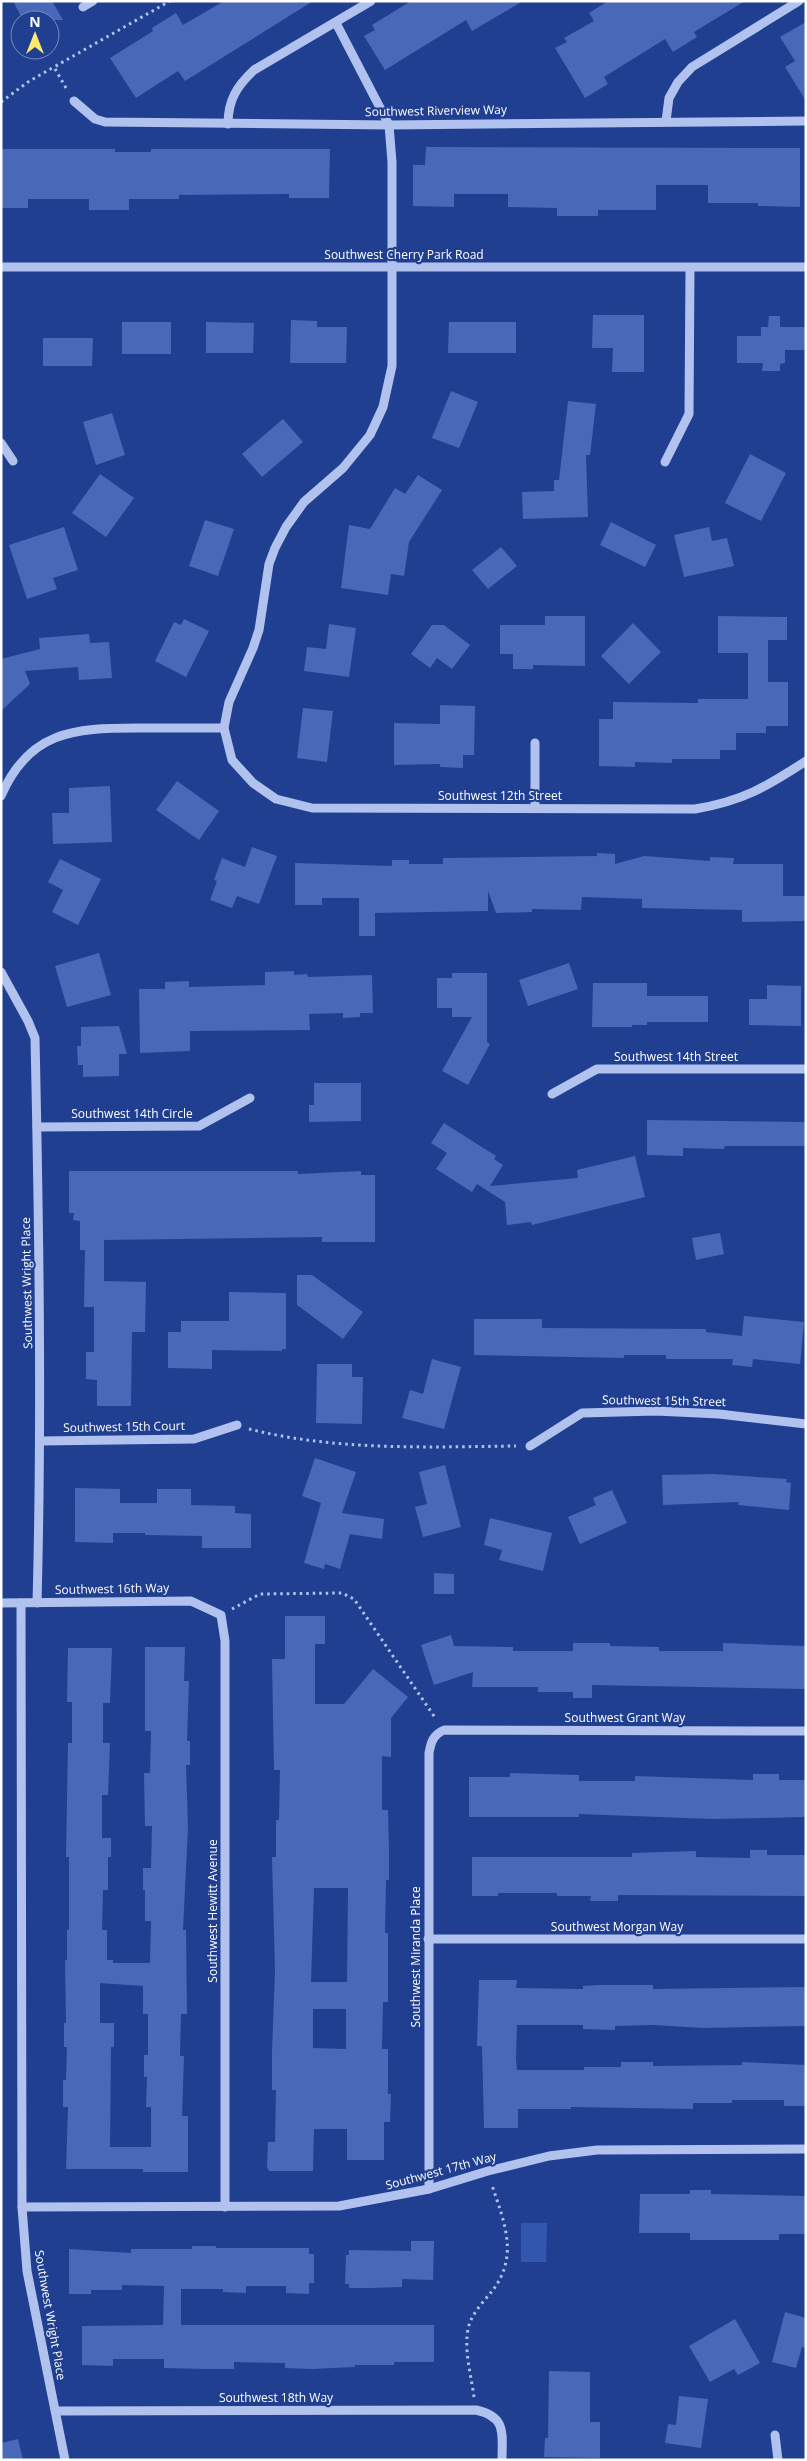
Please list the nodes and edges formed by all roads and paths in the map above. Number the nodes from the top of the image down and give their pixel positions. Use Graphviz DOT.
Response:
graph roads {
  1 [pos="93,1"];
  2 [pos="170,1"];
  3 [pos="371,1"];
  4 [pos="799,1"];
  5 [pos="83,7"];
  6 [pos="336,23"];
  7 [pos="54,68"];
  8 [pos="74,101"];
  9 [pos="1,102"];
  10 [pos="666,121"];
  11 [pos="806,121"];
  12 [pos="228,124"];
  13 [pos="390,125"];
  14 [pos="1,267"];
  15 [pos="392,267"];
  16 [pos="806,267"];
  17 [pos="690,268"];
  18 [pos="1,443"];
  19 [pos="13,461"];
  20 [pos="666,462"];
  21 [pos="224,728"];
  22 [pos="535,743"];
  23 [pos="806,761"];
  24 [pos="1,796"];
  25 [pos="535,808"];
  26 [pos="1,972"];
  27 [pos="806,1069"];
  28 [pos="552,1094"];
  29 [pos="250,1098"];
  30 [pos="37,1126"];
  31 [pos="806,1424"];
  32 [pos="237,1425"];
  33 [pos="40,1441"];
  34 [pos="530,1446"];
  35 [pos="21,1602"];
  36 [pos="37,1602"];
  37 [pos="1,1603"];
  38 [pos="221,1615"];
  39 [pos="444,1730"];
  40 [pos="806,1731"];
  41 [pos="428,1939"];
  42 [pos="806,1939"];
  43 [pos="806,2149"];
  44 [pos="488,2171"];
  45 [pos="429,2189"];
  46 [pos="22,2207"];
  47 [pos="225,2207"];
  48 [pos="476,2410"];
  49 [pos="56,2411"];
  50 [pos="774,2435"];
  51 [pos="65,2460"];
  52 [pos="502,2460"];
  53 [pos="778,2460"];
  1 -- 5 [label="street"];
  2 -- 7 [label="path"];
  3 -- 6 [label="street"];
  4 -- 10 [label="street"];
  6 -- 12 [label="street"];
  6 -- 13 [label="street"];
  7 -- 8 [label="path"];
  7 -- 9 [label="path"];
  8 -- 12 [label="street, Southwest Riverview Way"];
  10 -- 11 [label="street, Southwest Riverview Way"];
  10 -- 13 [label="street, Southwest Riverview Way"];
  12 -- 13 [label="street, Southwest Riverview Way"];
  13 -- 15 [label="street"];
  14 -- 15 [label="street, Southwest Cherry Park Road"];
  15 -- 17 [label="street, Southwest Cherry Park Road"];
  15 -- 21 [label="street"];
  16 -- 17 [label="street, Southwest Cherry Park Road"];
  17 -- 20 [label="street"];
  18 -- 19 [label="street"];
  21 -- 24 [label="street"];
  21 -- 25 [label="street, Southwest 12th Street"];
  22 -- 25 [label="street"];
  23 -- 25 [label="street, Southwest 12th Street"];
  26 -- 30 [label="street, Southwest Wright Place"];
  27 -- 28 [label="street, Southwest 14th Street"];
  29 -- 30 [label="street, Southwest 14th Circle"];
  30 -- 33 [label="street, Southwest Wright Place"];
  31 -- 34 [label="street, Southwest 15th Street"];
  32 -- 33 [label="street, Southwest 15th Court"];
  32 -- 34 [label="path"];
  33 -- 36 [label="street, Southwest Wright Place"];
  35 -- 36 [label="street, Southwest 16th Way"];
  35 -- 37 [label="street, Southwest 16th Way"];
  35 -- 46 [label="street, Southwest Wright Place"];
  36 -- 38 [label="street, Southwest 16th Way"];
  38 -- 39 [label="path"];
  38 -- 47 [label="street, Southwest Hewitt Avenue"];
  39 -- 40 [label="street, Southwest Grant Way"];
  39 -- 41 [label="street, Southwest Miranda Place"];
  41 -- 42 [label="street, Southwest Morgan Way"];
  41 -- 45 [label="street, Southwest Miranda Place"];
  43 -- 44 [label="street, Southwest 17th Way"];
  44 -- 45 [label="street, Southwest 17th Way"];
  44 -- 48 [label="path"];
  45 -- 47 [label="street, Southwest 17th Way"];
  46 -- 47 [label="street, Southwest 17th Way"];
  46 -- 49 [label="street, Southwest Wright Place"];
  48 -- 49 [label="street, Southwest 18th Way"];
  48 -- 52 [label="street, Southwest 18th Way"];
  49 -- 51 [label="street, Southwest Wright Place"];
  50 -- 53 [label="street"];
}
